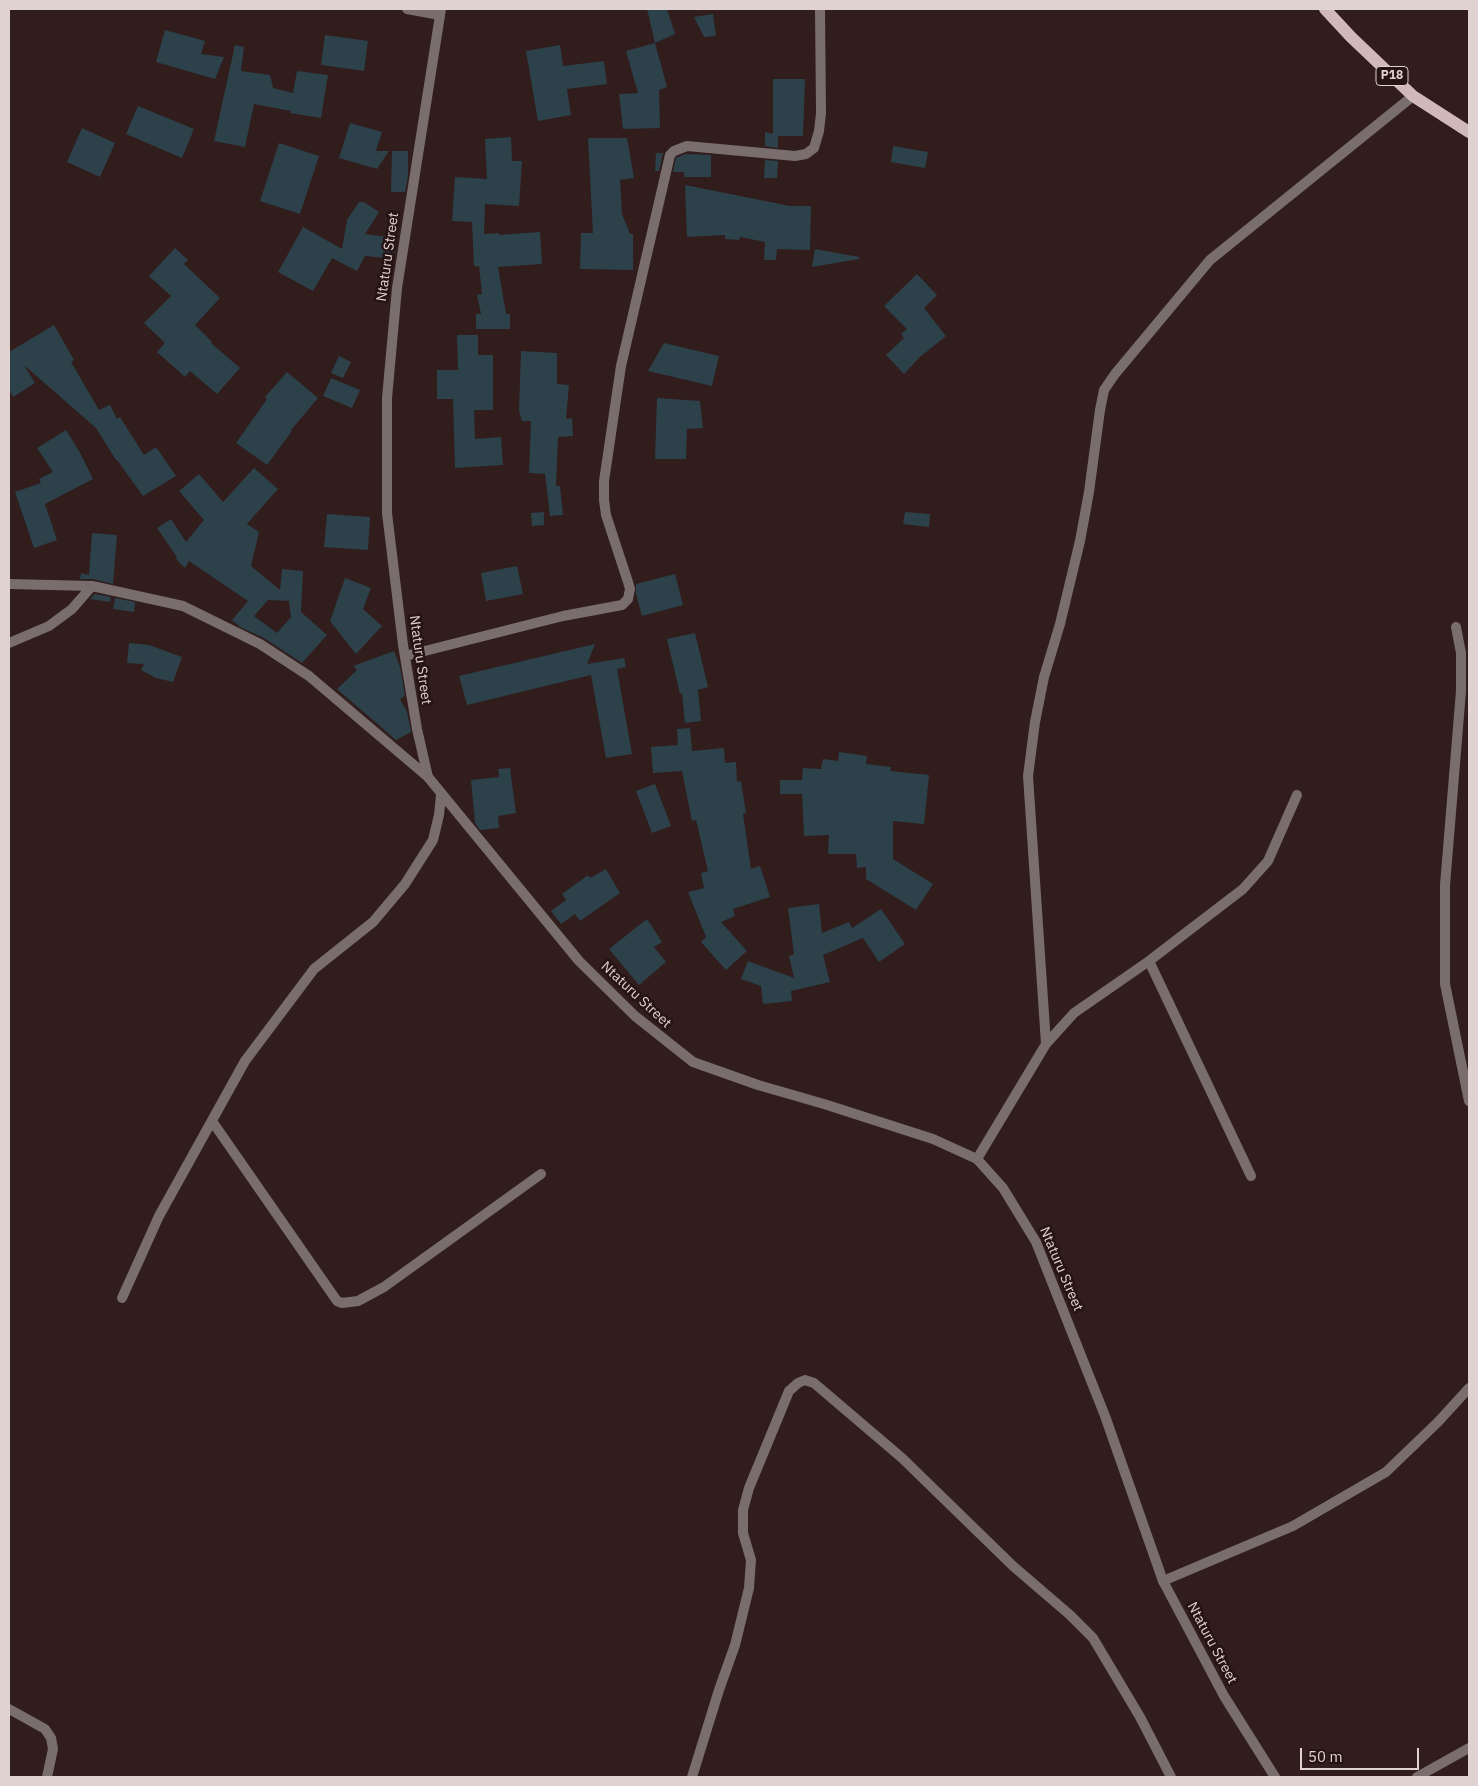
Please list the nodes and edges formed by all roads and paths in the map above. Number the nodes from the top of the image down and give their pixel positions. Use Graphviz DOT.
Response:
graph roads {
  1 [pos="407,9"];
  2 [pos="820,9"];
  3 [pos="1325,9"];
  4 [pos="440,12"];
  5 [pos="1413,96"];
  6 [pos="1469,132"];
  7 [pos="9,584"];
  8 [pos="92,586"];
  9 [pos="1456,627"];
  10 [pos="9,643"];
  11 [pos="405,656"];
  12 [pos="428,777"];
  13 [pos="441,794"];
  14 [pos="1297,795"];
  15 [pos="1149,961"];
  16 [pos="1046,1044"];
  17 [pos="1467,1080"];
  18 [pos="1469,1101"];
  19 [pos="212,1121"];
  20 [pos="976,1159"];
  21 [pos="541,1174"];
  22 [pos="1251,1176"];
  23 [pos="122,1298"];
  24 [pos="1469,1388"];
  25 [pos="1163,1581"];
  26 [pos="9,1709"];
  27 [pos="1469,1748"];
  28 [pos="47,1777"];
  29 [pos="692,1777"];
  30 [pos="1171,1777"];
  31 [pos="1276,1777"];
  32 [pos="1418,1777"];
  1 -- 4 [label="street"];
  2 -- 11 [label="street"];
  3 -- 5 [label="main road, P18"];
  4 -- 11 [label="street, Ntaturu Street"];
  5 -- 6 [label="main road, P18"];
  5 -- 16 [label="street"];
  7 -- 8 [label="street"];
  8 -- 10 [label="street"];
  8 -- 12 [label="street"];
  9 -- 17 [label="street"];
  11 -- 12 [label="street, Ntaturu Street"];
  12 -- 13 [label="street, Ntaturu Street"];
  13 -- 19 [label="street"];
  13 -- 20 [label="street, Ntaturu Street"];
  14 -- 15 [label="street"];
  15 -- 16 [label="street"];
  15 -- 22 [label="street"];
  16 -- 20 [label="street"];
  17 -- 18 [label="street"];
  19 -- 21 [label="street"];
  19 -- 23 [label="street"];
  20 -- 25 [label="street, Ntaturu Street"];
  24 -- 25 [label="street"];
  25 -- 31 [label="street, Ntaturu Street"];
  26 -- 28 [label="street"];
  27 -- 32 [label="street"];
  29 -- 30 [label="street"];
}
